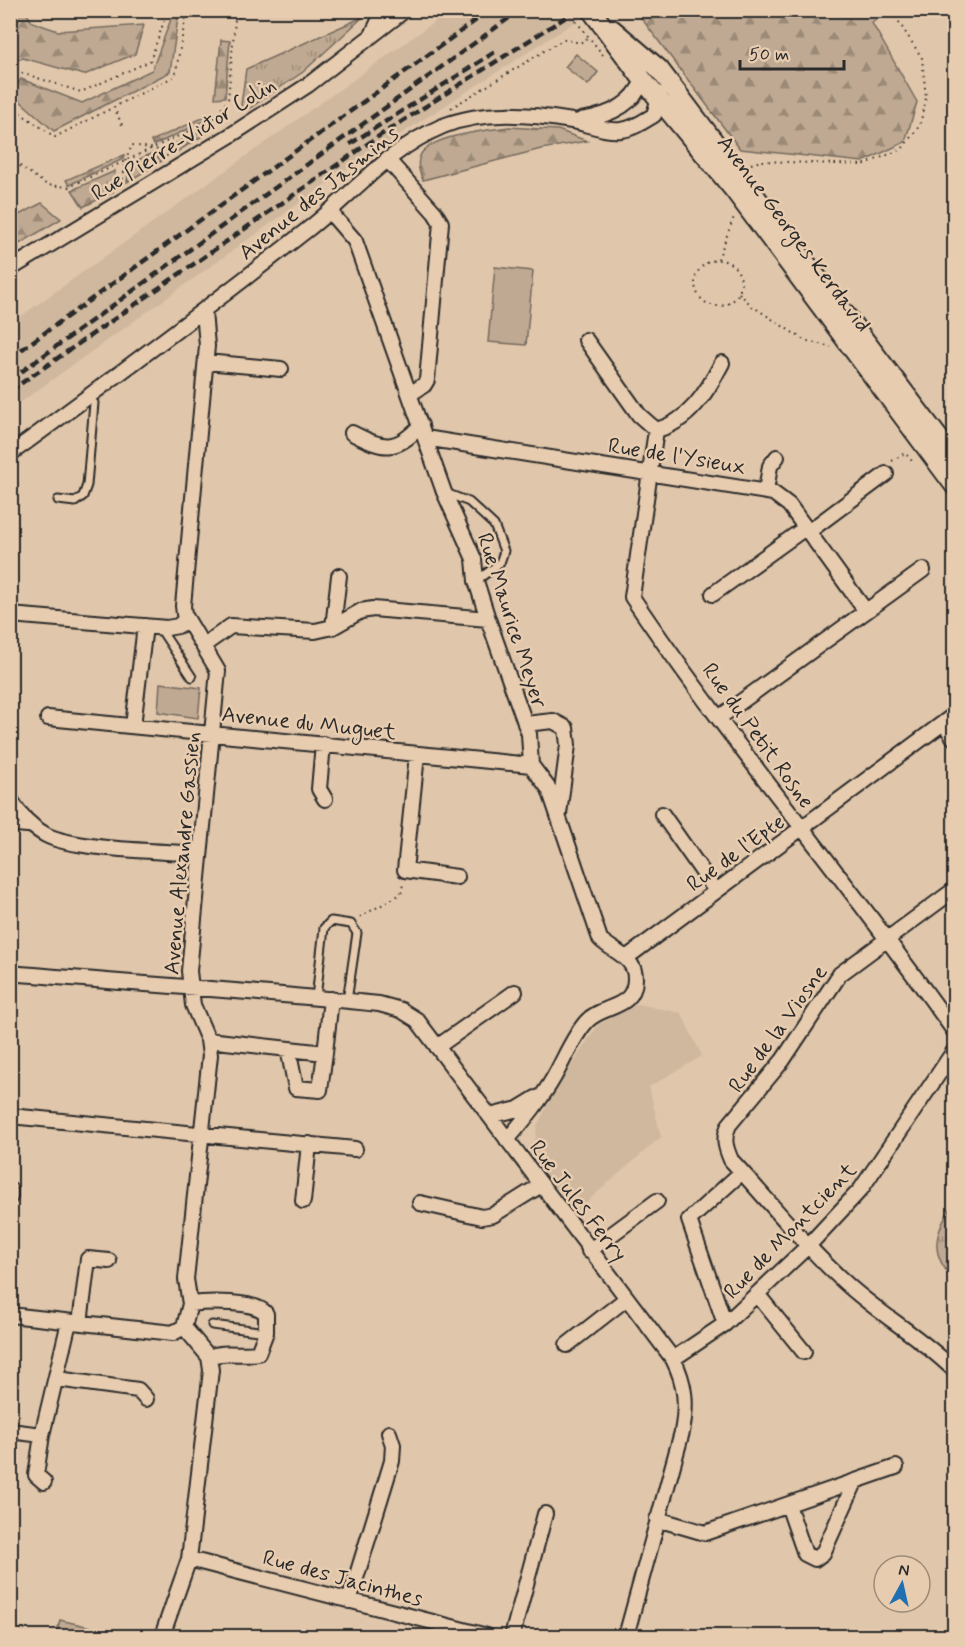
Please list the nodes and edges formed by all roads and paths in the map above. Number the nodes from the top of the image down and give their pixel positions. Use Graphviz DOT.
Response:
graph roads {
  1 [pos="168,10"];
  2 [pos="187,10"];
  3 [pos="252,10"];
  4 [pos="384,10"];
  5 [pos="567,10"];
  6 [pos="891,10"];
  7 [pos="402,11"];
  8 [pos="586,15"];
  9 [pos="372,34"];
  10 [pos="589,38"];
  11 [pos="608,62"];
  12 [pos="10,69"];
  13 [pos="659,69"];
  14 [pos="640,88"];
  15 [pos="659,99"];
  16 [pos="10,106"];
  17 [pos="114,107"];
  18 [pos="446,112"];
  19 [pos="572,121"];
  20 [pos="701,123"];
  21 [pos="122,125"];
  22 [pos="156,148"];
  23 [pos="10,159"];
  24 [pos="387,159"];
  25 [pos="125,162"];
  26 [pos="182,165"];
  27 [pos="739,174"];
  28 [pos="118,204"];
  29 [pos="330,212"];
  30 [pos="736,212"];
  31 [pos="718,259"];
  32 [pos="14,262"];
  33 [pos="739,293"];
  34 [pos="204,311"];
  35 [pos="586,340"];
  36 [pos="837,348"];
  37 [pos="206,362"];
  38 [pos="722,363"];
  39 [pos="281,369"];
  40 [pos="410,394"];
  41 [pos="88,397"];
  42 [pos="657,430"];
  43 [pos="423,432"];
  44 [pos="352,433"];
  45 [pos="10,454"];
  46 [pos="777,457"];
  47 [pos="917,457"];
  48 [pos="954,458"];
  49 [pos="650,472"];
  50 [pos="886,474"];
  51 [pos="954,485"];
  52 [pos="765,491"];
  53 [pos="444,492"];
  54 [pos="58,501"];
  55 [pos="807,530"];
  56 [pos="923,570"];
  57 [pos="339,576"];
  58 [pos="476,581"];
  59 [pos="713,594"];
  60 [pos="866,610"];
  61 [pos="10,615"];
  62 [pos="488,619"];
  63 [pos="186,620"];
  64 [pos="152,626"];
  65 [pos="333,627"];
  66 [pos="204,645"];
  67 [pos="192,677"];
  68 [pos="720,717"];
  69 [pos="48,718"];
  70 [pos="949,719"];
  71 [pos="525,724"];
  72 [pos="133,726"];
  73 [pos="211,733"];
  74 [pos="954,738"];
  75 [pos="322,744"];
  76 [pos="417,755"];
  77 [pos="531,765"];
  78 [pos="10,799"];
  79 [pos="325,799"];
  80 [pos="662,814"];
  81 [pos="558,816"];
  82 [pos="10,827"];
  83 [pos="802,828"];
  84 [pos="38,830"];
  85 [pos="200,854"];
  86 [pos="405,870"];
  87 [pos="457,877"];
  88 [pos="954,890"];
  89 [pos="716,891"];
  90 [pos="353,927"];
  91 [pos="888,937"];
  92 [pos="626,958"];
  93 [pos="10,973"];
  94 [pos="191,989"];
  95 [pos="515,992"];
  96 [pos="316,998"];
  97 [pos="331,999"];
  98 [pos="347,1001"];
  99 [pos="954,1032"];
  100 [pos="208,1040"];
  101 [pos="437,1047"];
  102 [pos="288,1049"];
  103 [pos="954,1051"];
  104 [pos="325,1053"];
  105 [pos="543,1095"];
  106 [pos="10,1116"];
  107 [pos="490,1116"];
  108 [pos="202,1135"];
  109 [pos="507,1140"];
  110 [pos="309,1144"];
  111 [pos="355,1149"];
  112 [pos="742,1172"];
  113 [pos="541,1185"];
  114 [pos="10,1190"];
  115 [pos="10,1197"];
  116 [pos="303,1201"];
  117 [pos="657,1201"];
  118 [pos="420,1203"];
  119 [pos="808,1246"];
  120 [pos="590,1251"];
  121 [pos="109,1261"];
  122 [pos="757,1294"];
  123 [pos="627,1298"];
  124 [pos="189,1304"];
  125 [pos="10,1315"];
  126 [pos="74,1322"];
  127 [pos="724,1324"];
  128 [pos="212,1325"];
  129 [pos="184,1327"];
  130 [pos="266,1332"];
  131 [pos="567,1345"];
  132 [pos="804,1352"];
  133 [pos="209,1357"];
  134 [pos="673,1359"];
  135 [pos="954,1370"];
  136 [pos="57,1379"];
  137 [pos="146,1399"];
  138 [pos="10,1431"];
  139 [pos="389,1433"];
  140 [pos="42,1435"];
  141 [pos="896,1467"];
  142 [pos="44,1482"];
  143 [pos="855,1482"];
  144 [pos="788,1505"];
  145 [pos="545,1514"];
  146 [pos="657,1519"];
  147 [pos="189,1559"];
  148 [pos="349,1601"];
  149 [pos="162,1636"];
  150 [pos="487,1636"];
  151 [pos="512,1636"];
  152 [pos="626,1636"];
  1 -- 12 [label="path"];
  2 -- 17 [label="path"];
  3 -- 22 [label="path"];
  4 -- 9 [label="street, Rue Pierre-Victor Colin"];
  5 -- 8 [label="path, bridge"];
  6 -- 27 [label="path"];
  7 -- 9 [label="street, Rue Pierre-Victor Colin"];
  8 -- 10 [label="path"];
  8 -- 13 [label="main road, Avenue Georges Kerdavid"];
  8 -- 14 [label="main road, Avenue Georges Kerdavid"];
  9 -- 26 [label="street, Rue Pierre-Victor Colin"];
  10 -- 11 [label="path"];
  10 -- 18 [label="path"];
  13 -- 15 [label="street"];
  13 -- 20 [label="main road, Avenue Georges Kerdavid"];
  14 -- 15 [label="main road, Avenue Georges Kerdavid"];
  14 -- 19 [label="street"];
  15 -- 19 [label="street, Avenue des Jasmins"];
  15 -- 20 [label="street"];
  15 -- 51 [label="main road, Avenue Georges Kerdavid"];
  16 -- 17 [label="path"];
  17 -- 21 [label="path"];
  19 -- 24 [label="street, Avenue des Jasmins"];
  20 -- 27 [label="main road, Avenue Georges Kerdavid"];
  22 -- 25 [label="path"];
  22 -- 25 [label="path"];
  22 -- 26 [label="path"];
  23 -- 25 [label="path"];
  24 -- 29 [label="street, Avenue des Jasmins"];
  24 -- 40 [label="street"];
  25 -- 28 [label="path"];
  26 -- 28 [label="street, Rue Pierre-Victor Colin"];
  27 -- 48 [label="main road, Avenue Georges Kerdavid"];
  28 -- 32 [label="street, Rue Pierre-Victor Colin"];
  29 -- 34 [label="street, Avenue des Jasmins"];
  29 -- 40 [label="street, Rue Maurice Meyer"];
  30 -- 31 [label="path"];
  31 -- 33 [label="path"];
  31 -- 33 [label="path"];
  33 -- 36 [label="path"];
  34 -- 37 [label="street"];
  34 -- 41 [label="street, Avenue des Jasmins"];
  35 -- 42 [label="street"];
  37 -- 39 [label="street"];
  37 -- 63 [label="street"];
  38 -- 42 [label="street"];
  40 -- 43 [label="street, Rue Maurice Meyer"];
  41 -- 45 [label="street, Avenue des Jasmins"];
  41 -- 54 [label="lane"];
  42 -- 49 [label="street, Rue du Petit Rosne"];
  43 -- 44 [label="street"];
  43 -- 49 [label="street, Rue de l'Ysieux"];
  43 -- 53 [label="street, Rue Maurice Meyer"];
  46 -- 52 [label="street"];
  47 -- 50 [label="path"];
  49 -- 52 [label="street, Rue de l'Ysieux"];
  49 -- 68 [label="street, Rue du Petit Rosne"];
  50 -- 55 [label="street"];
  52 -- 55 [label="street, Rue de l'Ysieux"];
  53 -- 58 [label="street, Rue Maurice Meyer"];
  53 -- 58 [label="lane"];
  55 -- 59 [label="street"];
  55 -- 60 [label="street, Rue de l'Ysieux"];
  56 -- 60 [label="street"];
  57 -- 65 [label="street"];
  58 -- 62 [label="street, Rue Maurice Meyer"];
  60 -- 68 [label="street"];
  61 -- 64 [label="street"];
  62 -- 65 [label="street"];
  62 -- 71 [label="street, Rue Maurice Meyer"];
  63 -- 64 [label="street"];
  63 -- 66 [label="street, Avenue Alexandre Gassien"];
  64 -- 67 [label="lane"];
  64 -- 72 [label="street"];
  65 -- 66 [label="street"];
  66 -- 73 [label="street, Avenue Alexandre Gassien"];
  68 -- 83 [label="street, Rue du Petit Rosne"];
  69 -- 72 [label="street, Avenue du Muguet"];
  70 -- 74 [label="street"];
  70 -- 83 [label="street, Rue de l'Epte"];
  71 -- 77 [label="street, Rue Maurice Meyer"];
  71 -- 81 [label="street, Rue Maurice Meyer"];
  72 -- 73 [label="street, Avenue du Muguet"];
  73 -- 75 [label="street, Avenue du Muguet"];
  73 -- 85 [label="street, Avenue Alexandre Gassien"];
  75 -- 76 [label="street, Avenue du Muguet"];
  75 -- 79 [label="street"];
  76 -- 77 [label="street, Avenue du Muguet"];
  76 -- 86 [label="street"];
  77 -- 81 [label="street, Rue Maurice Meyer"];
  78 -- 84 [label="street"];
  80 -- 89 [label="street"];
  81 -- 92 [label="street, Rue Maurice Meyer"];
  82 -- 84 [label="lane"];
  83 -- 89 [label="street, Rue de l'Epte"];
  83 -- 91 [label="street, Rue du Petit Rosne"];
  84 -- 85 [label="street"];
  85 -- 94 [label="street, Avenue Alexandre Gassien"];
  86 -- 87 [label="street"];
  86 -- 90 [label="path"];
  88 -- 91 [label="street, Rue de la Viosne"];
  89 -- 92 [label="street, Rue de l'Epte"];
  90 -- 96 [label="lane"];
  90 -- 98 [label="lane"];
  91 -- 99 [label="street, Rue du Petit Rosne"];
  91 -- 112 [label="street, Rue de la Viosne"];
  92 -- 105 [label="street"];
  93 -- 94 [label="street, Rue Jules Ferry"];
  94 -- 96 [label="street, Rue Jules Ferry"];
  94 -- 100 [label="street, Avenue Alexandre Gassien"];
  95 -- 101 [label="street"];
  96 -- 97 [label="street, Rue Jules Ferry"];
  97 -- 98 [label="street, Rue Jules Ferry"];
  97 -- 104 [label="street"];
  98 -- 101 [label="street, Rue Jules Ferry"];
  100 -- 102 [label="street"];
  100 -- 108 [label="street, Avenue Alexandre Gassien"];
  101 -- 107 [label="street, Rue Jules Ferry"];
  102 -- 104 [label="street"];
  102 -- 104 [label="street"];
  103 -- 119 [label="street, Rue de Montcient"];
  105 -- 107 [label="street"];
  105 -- 109 [label="street"];
  106 -- 108 [label="street"];
  107 -- 109 [label="street, Rue Jules Ferry"];
  108 -- 110 [label="street"];
  108 -- 124 [label="street, Avenue Alexandre Gassien"];
  109 -- 113 [label="street, Rue Jules Ferry"];
  110 -- 111 [label="street"];
  110 -- 116 [label="street"];
  112 -- 119 [label="street, Rue de la Viosne"];
  112 -- 127 [label="street"];
  113 -- 118 [label="street"];
  113 -- 120 [label="street, Rue Jules Ferry"];
  114 -- 115 [label="street"];
  117 -- 120 [label="street"];
  119 -- 122 [label="street, Rue de Montcient"];
  119 -- 135 [label="street, Rue de la Viosne"];
  120 -- 123 [label="street, Rue Jules Ferry"];
  121 -- 126 [label="street"];
  122 -- 127 [label="street, Rue de Montcient"];
  122 -- 132 [label="street"];
  123 -- 131 [label="street"];
  123 -- 134 [label="street, Rue Jules Ferry"];
  124 -- 129 [label="street, Avenue Alexandre Gassien"];
  124 -- 130 [label="street"];
  125 -- 126 [label="street"];
  126 -- 129 [label="street"];
  126 -- 136 [label="street"];
  127 -- 134 [label="street, Rue de Montcient"];
  128 -- 130 [label="lane"];
  129 -- 133 [label="street"];
  130 -- 133 [label="street"];
  133 -- 147 [label="street"];
  134 -- 146 [label="street, Rue Jules Ferry"];
  136 -- 137 [label="street"];
  136 -- 140 [label="street"];
  138 -- 140 [label="street"];
  139 -- 148 [label="street"];
  140 -- 142 [label="street"];
  141 -- 143 [label="street"];
  143 -- 144 [label="street"];
  143 -- 144 [label="street"];
  144 -- 146 [label="street"];
  145 -- 151 [label="street"];
  146 -- 152 [label="street, Rue Jules Ferry"];
  147 -- 148 [label="street, Rue des Jacinthes"];
  147 -- 149 [label="street"];
  148 -- 150 [label="street, Rue des Jacinthes"];
}
